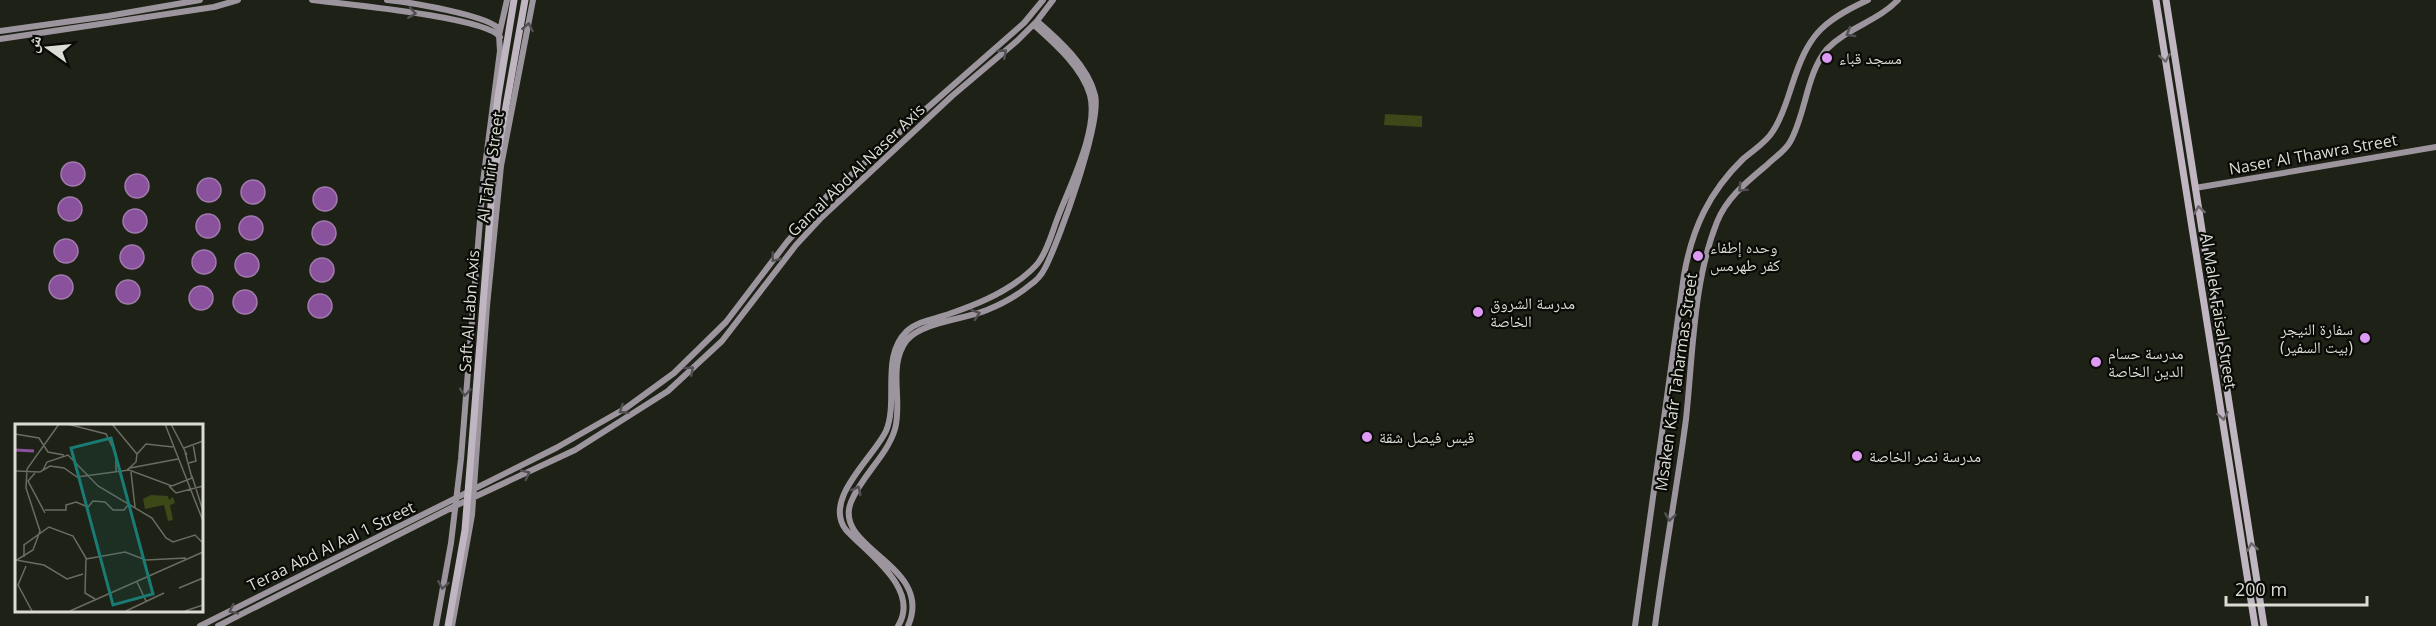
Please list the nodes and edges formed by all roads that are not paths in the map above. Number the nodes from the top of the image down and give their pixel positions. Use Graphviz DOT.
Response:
graph roads {
  1 [pos="200,0"];
  2 [pos="238,0"];
  3 [pos="312,0"];
  4 [pos="387,0"];
  5 [pos="511,0"];
  6 [pos="525,0"];
  7 [pos="533,0"];
  8 [pos="1043,0"];
  9 [pos="1053,0"];
  10 [pos="1868,0"];
  11 [pos="1898,0"];
  12 [pos="2156,0"];
  13 [pos="2166,0"];
  14 [pos="178,4"];
  15 [pos="180,12"];
  16 [pos="465,19"];
  17 [pos="1035,23"];
  18 [pos="50,28"];
  19 [pos="0,32"];
  20 [pos="502,34"];
  21 [pos="0,39"];
  22 [pos="522,62"];
  23 [pos="2180,81"];
  24 [pos="2169,82"];
  25 [pos="2172,99"];
  26 [pos="2182,99"];
  27 [pos="2436,147"];
  28 [pos="2195,188"];
  29 [pos="473,489"];
  30 [pos="456,497"];
  31 [pos="473,498"];
  32 [pos="455,506"];
  33 [pos="841,506"];
  34 [pos="849,509"];
  35 [pos="335,563"];
  36 [pos="276,593"];
  37 [pos="200,626"];
  38 [pos="218,626"];
  39 [pos="436,626"];
  40 [pos="449,626"];
  41 [pos="898,626"];
  42 [pos="908,626"];
  43 [pos="1635,626"];
  44 [pos="1655,626"];
  45 [pos="2255,626"];
  46 [pos="2264,626"];
  1 -- 14 [label="street"];
  2 -- 15 [label="street"];
  3 -- 16 [label="street, one-way"];
  4 -- 16 [label="street"];
  5 -- 20 [label="main road, Saft Al Labn Axis"];
  6 -- 40 [label="main road, Saft Al Labn Axis"];
  22 -- 7 [label="street, Al Tahrir Street, one-way"];
  8 -- 29 [label="street, Gamal Abd Al Naser Axis, one-way"];
  9 -- 17 [label="street, Gamal Abd Al Naser Axis"];
  10 -- 43 [label="street"];
  11 -- 44 [label="street, Msaken Kafr Taharmas Street, one-way"];
  12 -- 24 [label="main road, Al Malek Faisal Street, one-way"];
  13 -- 23 [label="main road, Al Malek Faisal Street"];
  14 -- 15 [label="street"];
  14 -- 18 [label="street"];
  15 -- 18 [label="street"];
  16 -- 20 [label="street"];
  31 -- 17 [label="street, Gamal Abd Al Naser Axis, one-way"];
  17 -- 33 [label="street"];
  34 -- 17 [label="street, one-way"];
  18 -- 19 [label="street"];
  18 -- 21 [label="street"];
  20 -- 22 [label="street"];
  20 -- 30 [label="street, Al Tahrir Street, one-way"];
  20 -- 40 [label="main road, Saft Al Labn Axis"];
  22 -- 29 [label="street, Al Tahrir Street"];
  23 -- 24 [label="main road"];
  23 -- 26 [label="main road, Al Malek Faisal Street"];
  24 -- 25 [label="main road, Al Malek Faisal Street"];
  25 -- 26 [label="main road"];
  25 -- 45 [label="main road, Al Malek Faisal Street, one-way"];
  26 -- 28 [label="main road, Al Malek Faisal Street"];
  27 -- 28 [label="street, Naser Al Thawra Street"];
  46 -- 28 [label="main road, Al Malek Faisal Street, one-way"];
  29 -- 30 [label="street, Teraa Abd Al Aal 1 Street"];
  29 -- 31 [label="street, Al Tahrir Street"];
  30 -- 32 [label="street, Al Tahrir Street"];
  30 -- 35 [label="street, Teraa Abd Al Aal 1 Street"];
  31 -- 32 [label="street, Teraa Abd Al Aal 1 Street"];
  31 -- 40 [label="street, Al Tahrir Street"];
  32 -- 35 [label="street, Teraa Abd Al Aal 1 Street"];
  32 -- 39 [label="street, Al Tahrir Street, one-way"];
  33 -- 34 [label="street"];
  33 -- 41 [label="street"];
  34 -- 42 [label="street"];
  35 -- 36 [label="street, Teraa Abd Al Aal 1 Street"];
  36 -- 37 [label="street, Teraa Abd Al Aal 1 Street, one-way"];
  36 -- 38 [label="street, Teraa Abd Al Aal 1 Street"];
}
